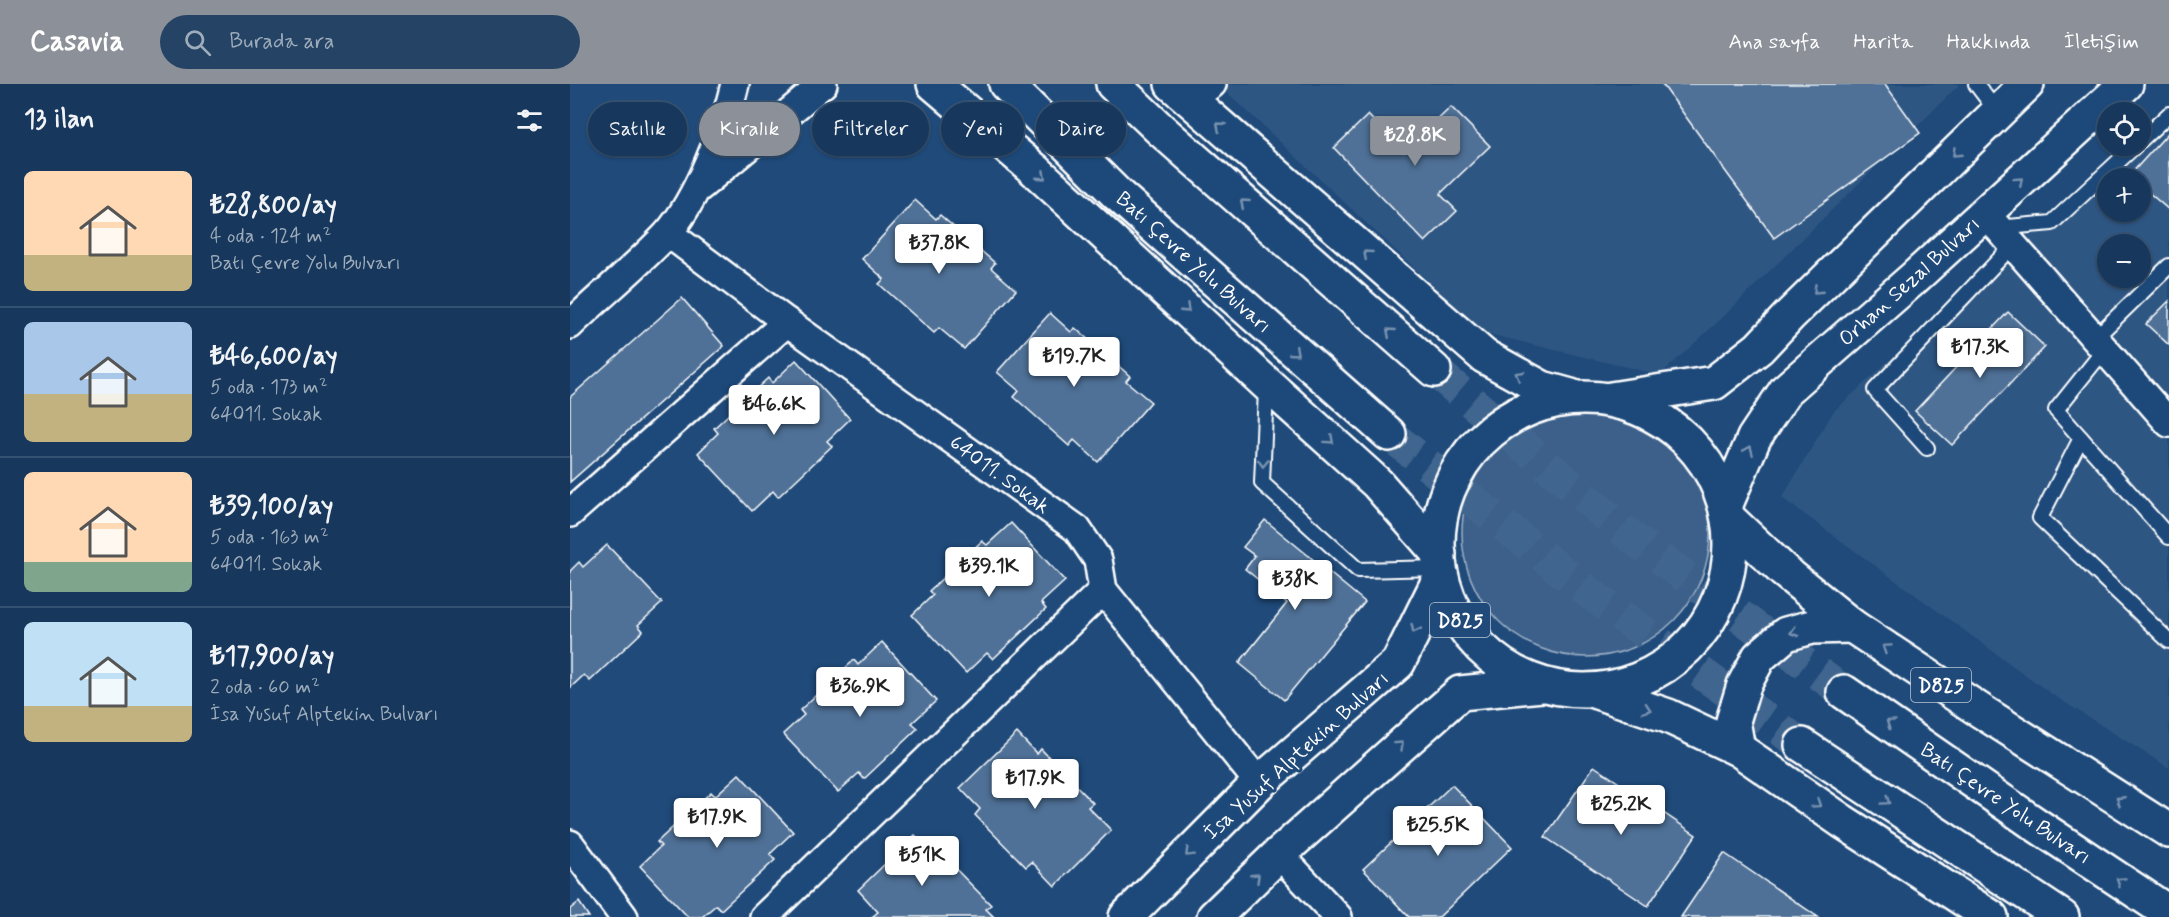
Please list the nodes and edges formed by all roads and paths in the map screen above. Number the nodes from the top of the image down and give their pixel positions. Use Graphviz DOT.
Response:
graph roads {
  1 [pos="735,84"];
  2 [pos="823,84"];
  3 [pos="934,84"];
  4 [pos="1006,84"];
  5 [pos="1113,84"];
  6 [pos="1976,84"];
  7 [pos="2027,84"];
  8 [pos="2126,84"];
  9 [pos="1191,89"];
  10 [pos="1998,113"];
  11 [pos="2169,114"];
  12 [pos="2151,131"];
  13 [pos="2124,156"];
  14 [pos="696,190"];
  15 [pos="1998,229"];
  16 [pos="668,233"];
  17 [pos="2169,266"];
  18 [pos="787,322"];
  19 [pos="570,325"];
  20 [pos="2099,344"];
  21 [pos="1434,370"];
  22 [pos="1267,384"];
  23 [pos="1573,397"];
  24 [pos="1611,399"];
  25 [pos="2169,423"];
  26 [pos="1389,434"];
  27 [pos="2081,438"];
  28 [pos="1927,448"];
  29 [pos="1727,511"];
  30 [pos="570,513"];
  31 [pos="2169,537"];
  32 [pos="1440,566"];
  33 [pos="1103,590"];
  34 [pos="1852,626"];
  35 [pos="2169,641"];
  36 [pos="1542,685"];
  37 [pos="1592,691"];
  38 [pos="1844,692"];
  39 [pos="1802,745"];
  40 [pos="1738,748"];
  41 [pos="1259,783"];
  42 [pos="2169,831"];
  43 [pos="570,844"];
  44 [pos="1279,854"];
  45 [pos="2169,913"];
  46 [pos="624,917"];
  47 [pos="764,917"];
  48 [pos="1126,917"];
  49 [pos="1214,917"];
  50 [pos="1338,917"];
  51 [pos="1991,917"];
  52 [pos="2062,917"];
  1 -- 14 [label="street"];
  2 -- 14 [label="street"];
  3 -- 22 [label="main road, D825, one-way"];
  4 -- 26 [label="main road, Batı Çevre Yolu Bulvarı, one-way"];
  21 -- 5 [label="main road, one-way"];
  6 -- 10 [label="lane"];
  7 -- 10 [label="main road"];
  15 -- 8 [label="main road, Orhan Sezal Bulvarı, one-way"];
  23 -- 9 [label="main road, D825, one-way"];
  10 -- 24 [label="main road, one-way"];
  11 -- 12 [label="lane"];
  13 -- 15 [label="lane"];
  14 -- 16 [label="street"];
  15 -- 20 [label="street"];
  15 -- 28 [label="lane"];
  29 -- 15 [label="main road, Orhan Sezal Bulvarı, one-way"];
  16 -- 18 [label="street, 64011. Sokak"];
  16 -- 19 [label="street"];
  17 -- 20 [label="lane"];
  18 -- 30 [label="street"];
  18 -- 33 [label="street, 64011. Sokak"];
  20 -- 25 [label="street"];
  20 -- 27 [label="lane"];
  22 -- 32 [label="main road, D825, one-way"];
  22 -- 32 [label="lane, one-way"];
  23 -- 24 [label="main road, D825"];
  23 -- 32 [label="main road, D825"];
  24 -- 29 [label="main road, D825"];
  27 -- 31 [label="lane"];
  27 -- 35 [label="lane"];
  29 -- 34 [label="main road, D825"];
  29 -- 37 [label="main road, D825"];
  32 -- 36 [label="main road, D825"];
  32 -- 41 [label="main road, İsa Yusuf Alptekin Bulvarı, one-way"];
  33 -- 41 [label="street, 64011. Sokak"];
  33 -- 47 [label="street"];
  34 -- 40 [label="main road, one-way"];
  42 -- 34 [label="main road, D825, one-way"];
  36 -- 37 [label="main road, D825"];
  44 -- 36 [label="main road, one-way"];
  37 -- 40 [label="main road, D825, one-way"];
  45 -- 38 [label="main road, Batı Çevre Yolu Bulvarı, one-way"];
  39 -- 52 [label="main road, one-way"];
  40 -- 51 [label="main road, D825, one-way"];
  41 -- 48 [label="main road, İsa Yusuf Alptekin Bulvarı, one-way"];
  43 -- 46 [label="street"];
  49 -- 44 [label="main road, one-way"];
  44 -- 50 [label="street"];
}
